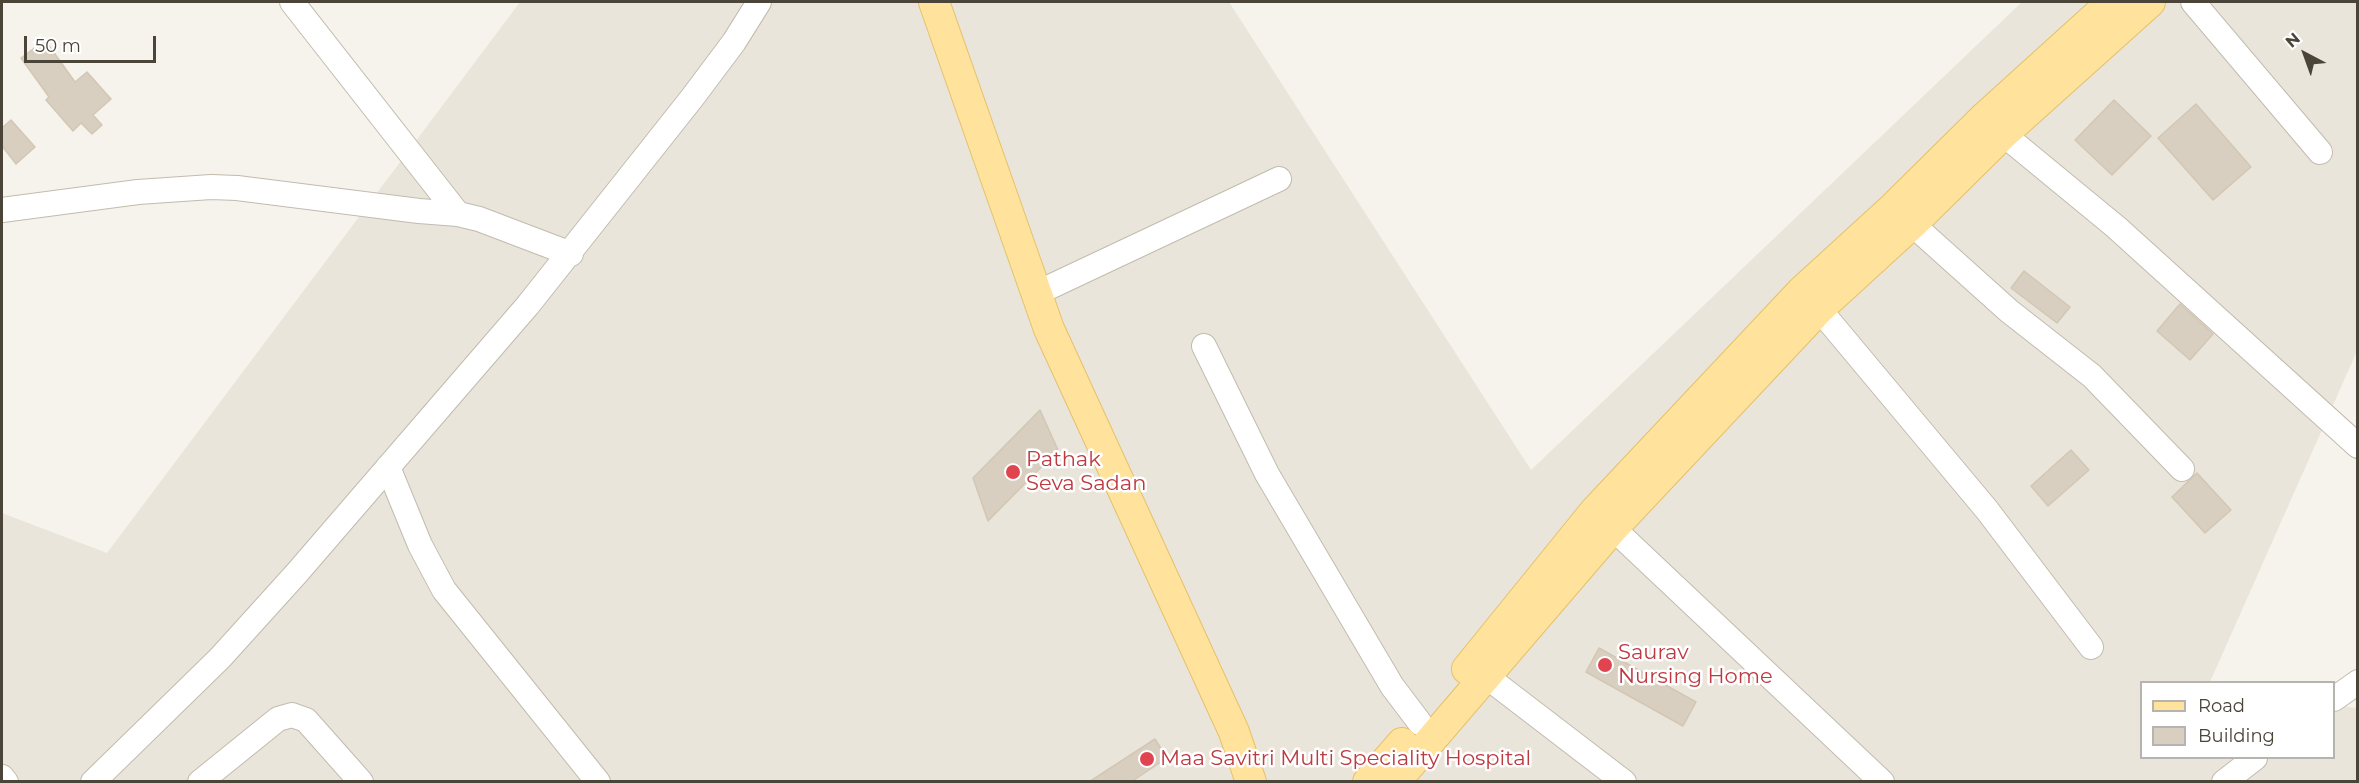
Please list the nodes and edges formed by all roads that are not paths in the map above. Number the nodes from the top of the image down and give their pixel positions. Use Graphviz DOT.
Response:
graph roads {
  1 [pos="292,2"];
  2 [pos="759,2"];
  3 [pos="934,2"];
  4 [pos="2112,2"];
  5 [pos="2150,2"];
  6 [pos="2193,2"];
  7 [pos="2003,134"];
  8 [pos="2320,152"];
  9 [pos="1279,179"];
  10 [pos="2,210"];
  11 [pos="458,214"];
  12 [pos="1912,224"];
  13 [pos="571,254"];
  14 [pos="1037,293"];
  15 [pos="1819,309"];
  16 [pos="1204,346"];
  17 [pos="2358,446"];
  18 [pos="388,467"];
  19 [pos="2182,470"];
  20 [pos="1604,519"];
  21 [pos="1535,602"];
  22 [pos="2091,647"];
  23 [pos="1487,677"];
  24 [pos="2358,682"];
  25 [pos="2335,698"];
  26 [pos="1420,723"];
  27 [pos="2254,759"];
  28 [pos="2,777"];
  29 [pos="6,782"];
  30 [pos="93,782"];
  31 [pos="200,782"];
  32 [pos="361,782"];
  33 [pos="598,782"];
  34 [pos="1251,782"];
  35 [pos="1368,782"];
  36 [pos="1395,782"];
  37 [pos="1624,782"];
  38 [pos="1882,782"];
  39 [pos="2224,782"];
  1 -- 11 [label="street"];
  2 -- 13 [label="street"];
  3 -- 14 [label="main road"];
  4 -- 20 [label="main road"];
  5 -- 7 [label="main road"];
  6 -- 8 [label="street"];
  7 -- 12 [label="main road"];
  7 -- 17 [label="street"];
  9 -- 14 [label="street"];
  10 -- 11 [label="street"];
  11 -- 13 [label="street"];
  12 -- 15 [label="main road"];
  12 -- 19 [label="street"];
  13 -- 18 [label="street"];
  14 -- 34 [label="main road"];
  15 -- 20 [label="main road"];
  15 -- 22 [label="street"];
  16 -- 26 [label="street"];
  18 -- 30 [label="street"];
  18 -- 33 [label="street"];
  20 -- 21 [label="main road"];
  20 -- 38 [label="street"];
  21 -- 23 [label="main road"];
  21 -- 26 [label="main road"];
  23 -- 36 [label="main road"];
  23 -- 37 [label="street"];
  24 -- 25 [label="street"];
  26 -- 35 [label="main road"];
  27 -- 39 [label="street"];
  28 -- 29 [label="street"];
  31 -- 32 [label="street"];
}
